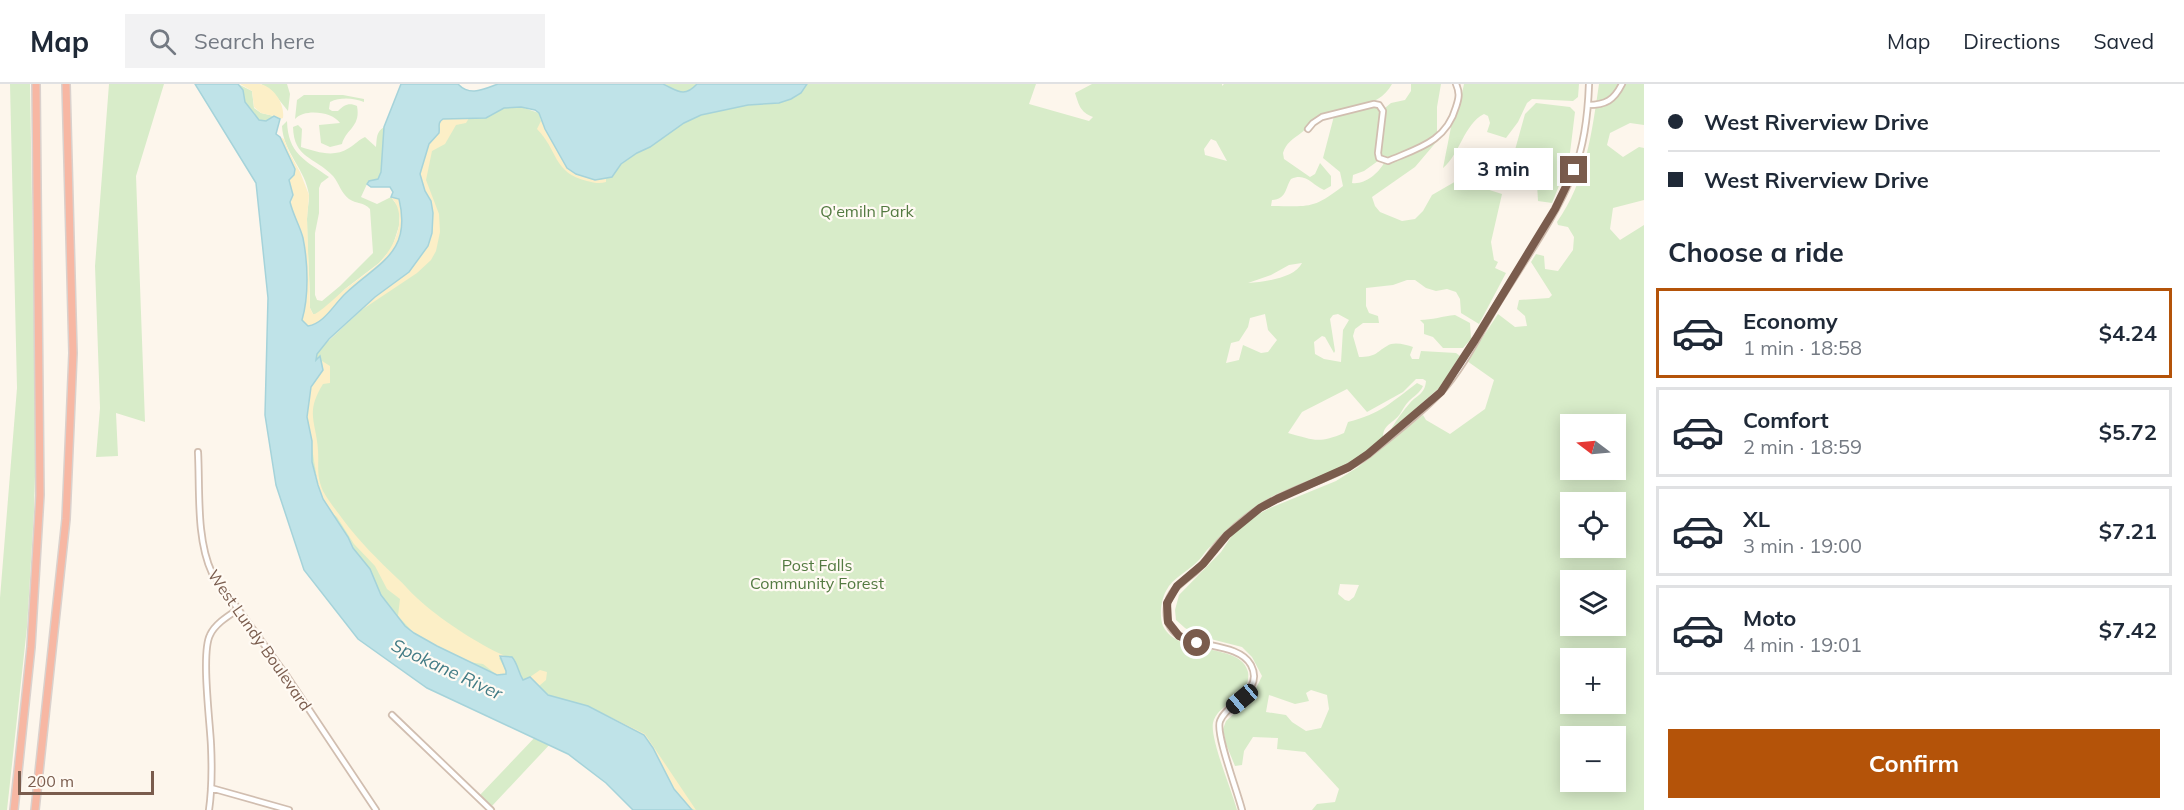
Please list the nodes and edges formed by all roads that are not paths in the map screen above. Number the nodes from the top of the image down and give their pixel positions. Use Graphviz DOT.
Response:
graph roads {
  1 [pos="36,84"];
  2 [pos="66,84"];
  3 [pos="1456,84"];
  4 [pos="1589,84"];
  5 [pos="1622,84"];
  6 [pos="1588,105"];
  7 [pos="1308,129"];
  8 [pos="198,452"];
  9 [pos="237,610"];
  10 [pos="392,715"];
  11 [pos="211,788"];
  12 [pos="14,810"];
  13 [pos="35,810"];
  14 [pos="209,810"];
  15 [pos="289,810"];
  16 [pos="376,810"];
  17 [pos="491,810"];
  18 [pos="1242,810"];
  1 -- 12 [label="highway"];
  2 -- 13 [label="highway"];
  3 -- 7 [label="street"];
  4 -- 6 [label="street"];
  5 -- 6 [label="street"];
  6 -- 18 [label="street"];
  8 -- 9 [label="street, West Lundy Boulevard"];
  9 -- 11 [label="street"];
  9 -- 16 [label="street, West Lundy Boulevard"];
  10 -- 17 [label="street"];
  11 -- 14 [label="street"];
  11 -- 15 [label="street"];
}
